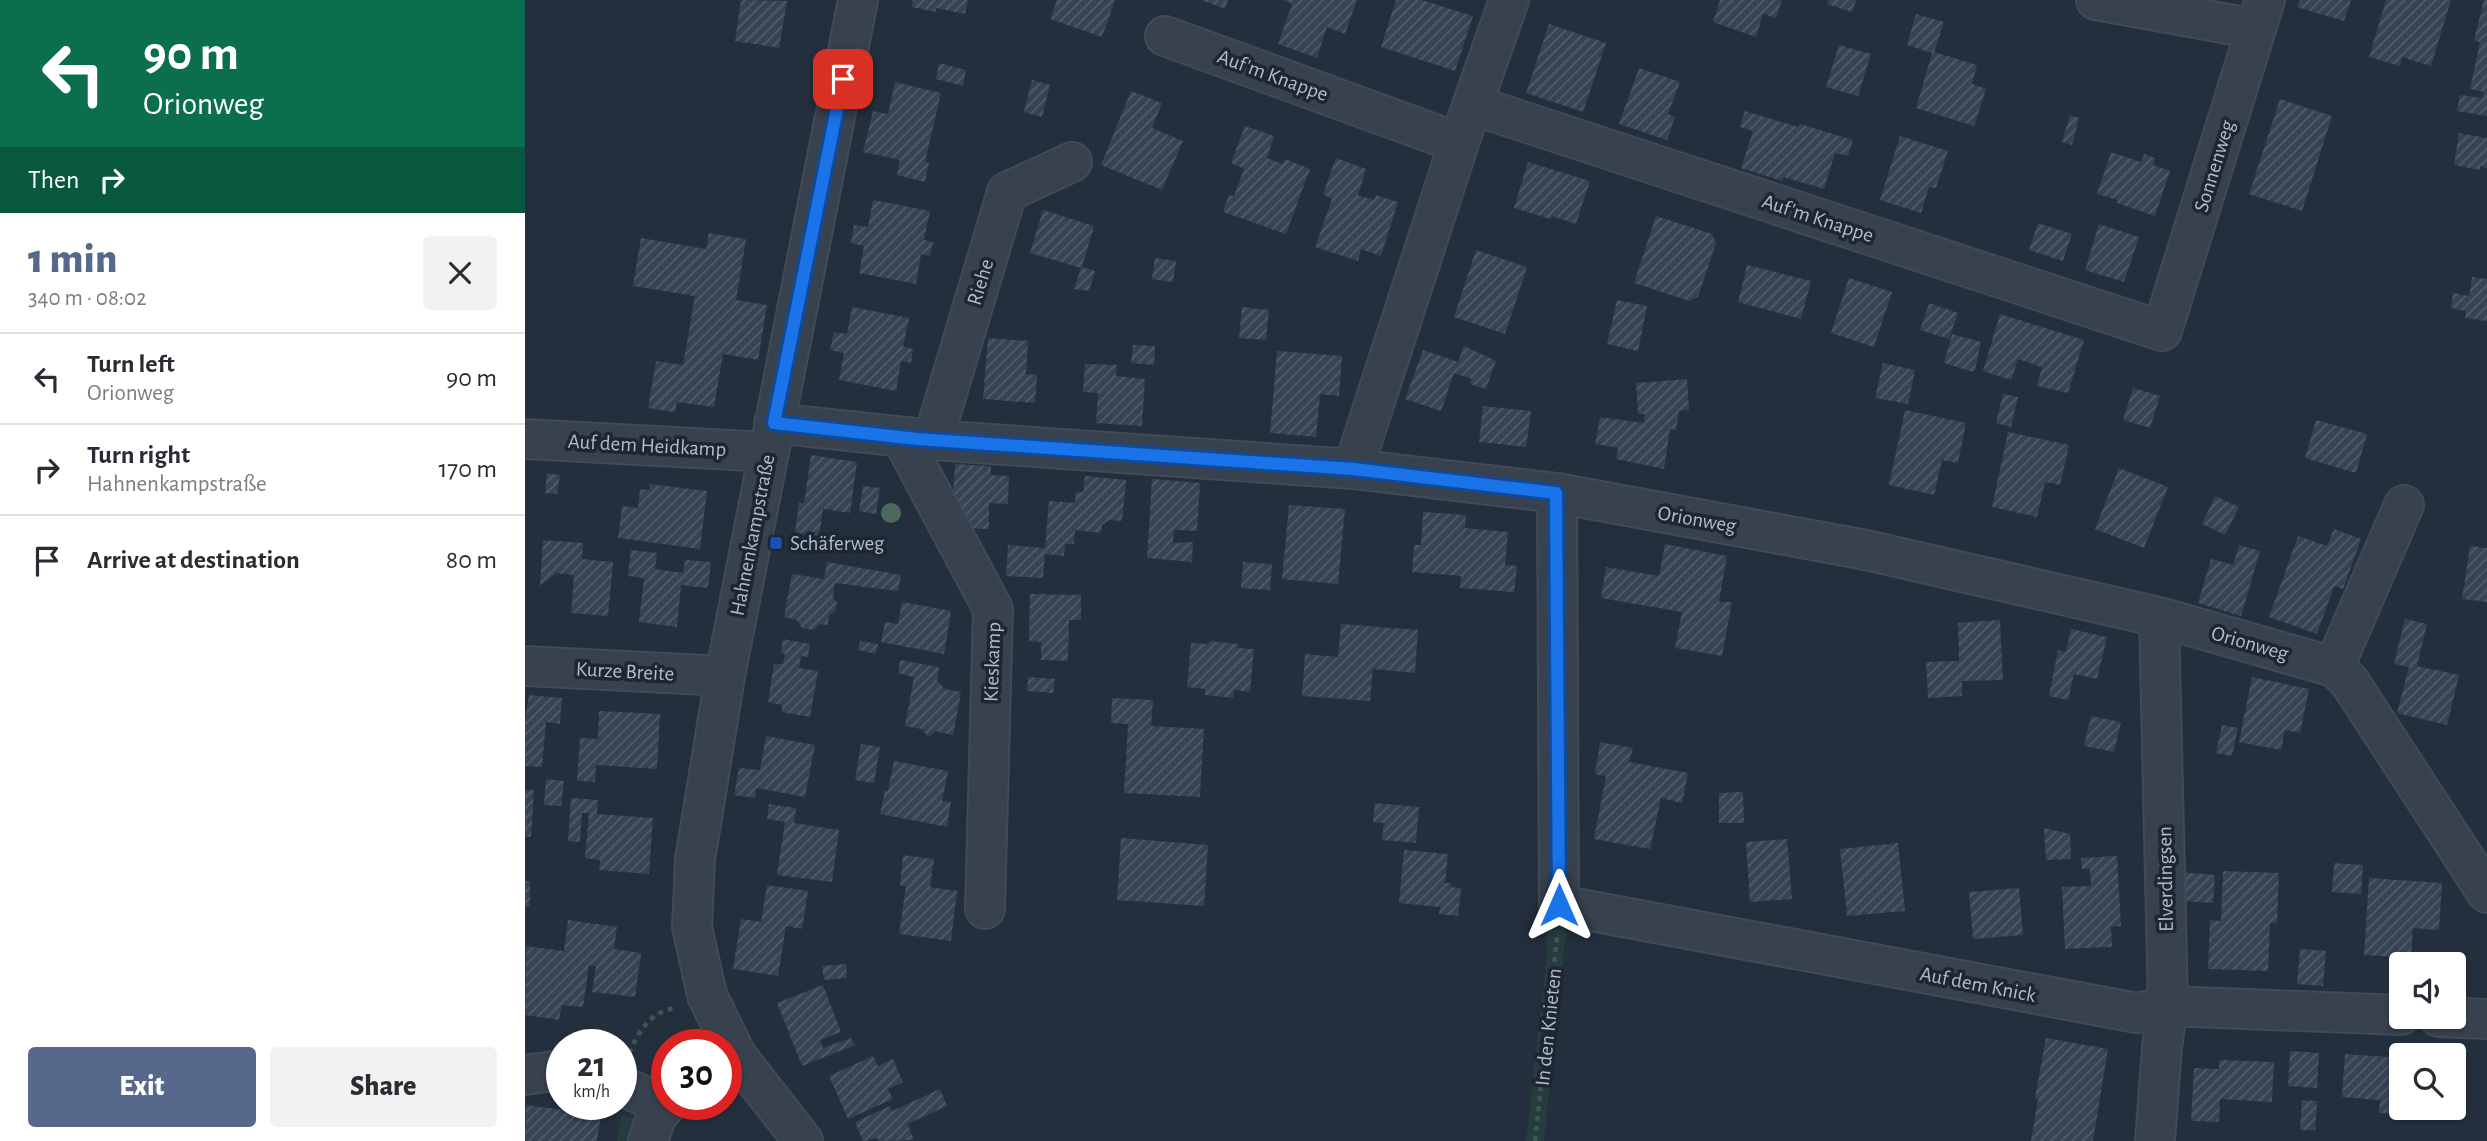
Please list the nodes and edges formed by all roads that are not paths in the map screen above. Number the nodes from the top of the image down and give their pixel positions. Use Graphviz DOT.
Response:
graph roads {
  1 [pos="858,0"];
  2 [pos="1509,0"];
  3 [pos="2096,0"];
  4 [pos="2261,15"];
  5 [pos="1165,36"];
  6 [pos="1473,105"];
  7 [pos="1459,144"];
  8 [pos="1072,162"];
  9 [pos="2162,331"];
  10 [pos="771,437"];
  11 [pos="525,439"];
  12 [pos="917,439"];
  13 [pos="1353,469"];
  14 [pos="1556,493"];
  15 [pos="2404,505"];
  16 [pos="2158,617"];
  17 [pos="525,666"];
  18 [pos="2334,667"];
  19 [pos="725,676"];
  20 [pos="2487,893"];
  21 [pos="985,909"];
  22 [pos="2168,1006"];
  23 [pos="2389,1015"];
  24 [pos="2466,1018"];
  25 [pos="2487,1019"];
  26 [pos="720,1029"];
  27 [pos="546,1072"];
  28 [pos="742,1072"];
  29 [pos="525,1075"];
  30 [pos="637,1081"];
  31 [pos="651,1092"];
  32 [pos="655,1120"];
  33 [pos="648,1141"];
  34 [pos="803,1141"];
  35 [pos="2155,1141"];
  1 -- 10 [label="street, Hahnenkampstraße"];
  2 -- 6 [label="street"];
  3 -- 4 [label="street"];
  4 -- 9 [label="street, Sonnenweg"];
  5 -- 7 [label="street, Auf'm Knappe"];
  6 -- 7 [label="street"];
  6 -- 9 [label="street, Auf'm Knappe"];
  7 -- 13 [label="street"];
  8 -- 12 [label="street, Riehe"];
  10 -- 11 [label="street, Auf dem Heidkamp"];
  10 -- 12 [label="street, Orionweg"];
  10 -- 19 [label="street, Hahnenkampstraße"];
  12 -- 13 [label="street, Orionweg"];
  12 -- 21 [label="street, Kieskamp"];
  13 -- 14 [label="street, Orionweg"];
  14 -- 16 [label="street, Orionweg"];
  14 -- 22 [label="street, Auf dem Knick"];
  15 -- 18 [label="street"];
  16 -- 18 [label="street, Orionweg"];
  16 -- 22 [label="street, Elverdingsen"];
  17 -- 19 [label="street, Kurze Breite"];
  18 -- 20 [label="street"];
  19 -- 26 [label="street, Hahnenkampstraße"];
  22 -- 23 [label="street, Auf dem Knick"];
  22 -- 35 [label="street, Elverdingsen"];
  24 -- 25 [label="street"];
  27 -- 29 [label="street"];
  28 -- 34 [label="street, Hahnenkampstraße"];
  30 -- 31 [label="street"];
  32 -- 33 [label="street"];
}
